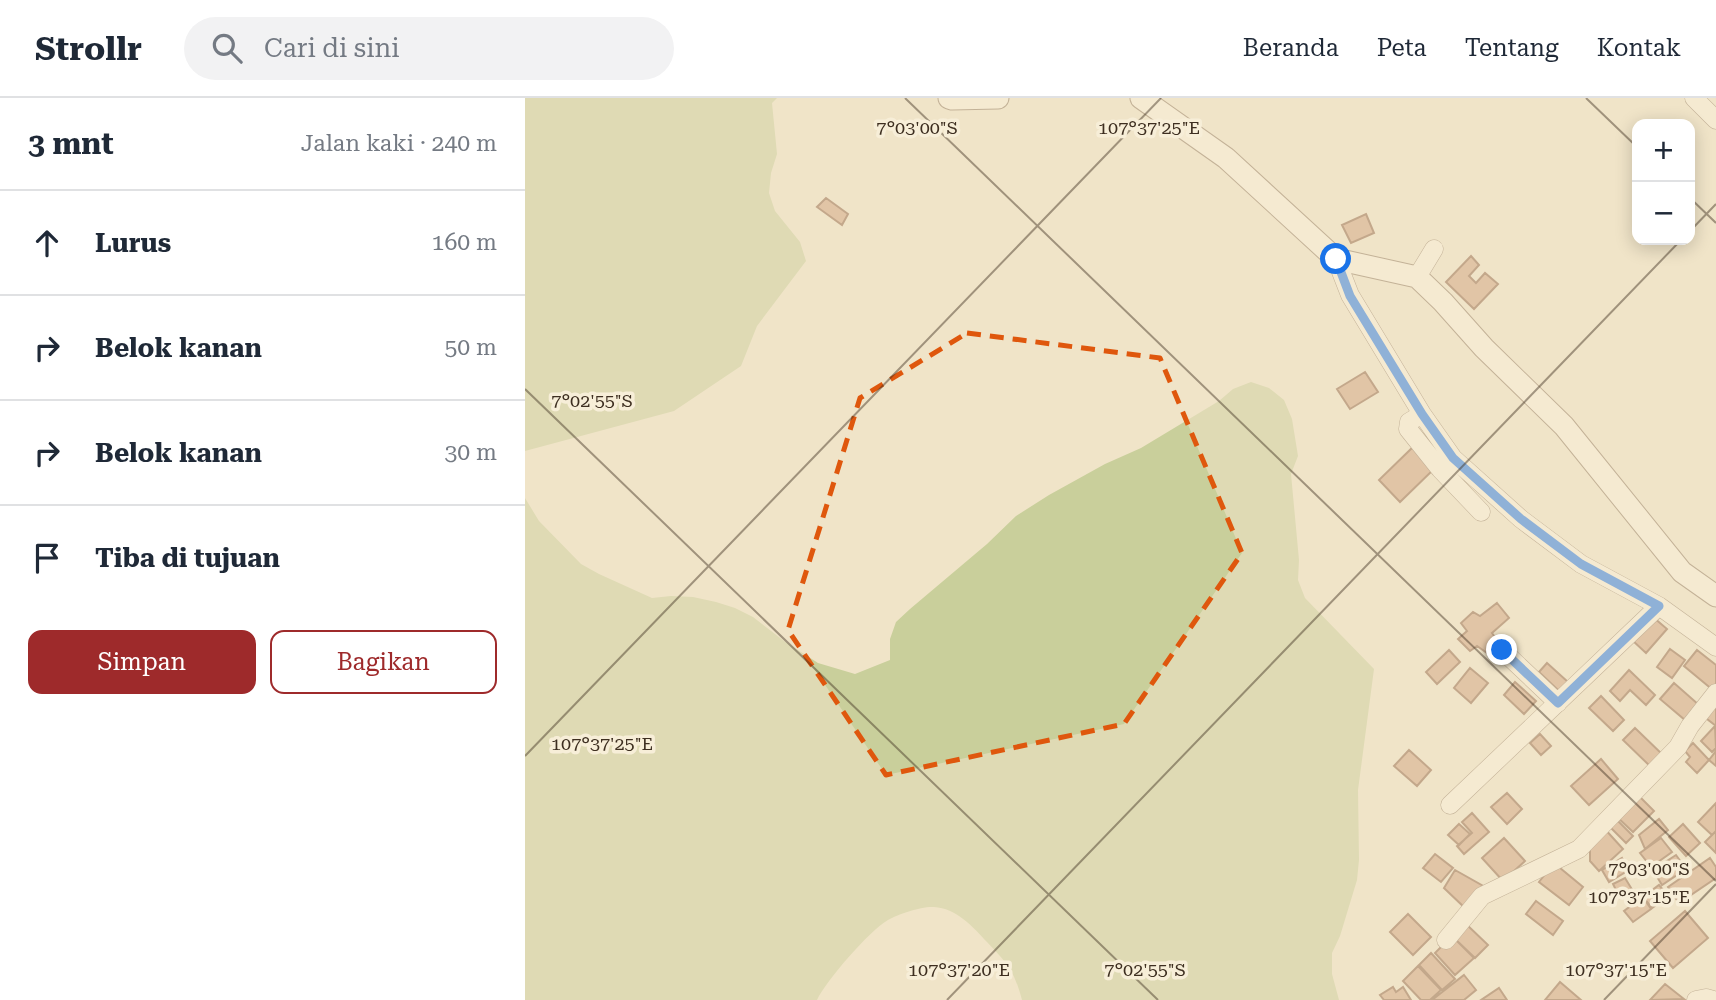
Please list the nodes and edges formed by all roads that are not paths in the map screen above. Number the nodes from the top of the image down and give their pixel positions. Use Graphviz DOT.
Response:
graph roads {
  1 [pos="949,98"];
  2 [pos="997,98"];
  3 [pos="1142,98"];
  4 [pos="1693,98"];
  5 [pos="1716,120"];
  6 [pos="1434,249"];
  7 [pos="1336,259"];
  8 [pos="1417,277"];
  9 [pos="1447,463"];
  10 [pos="1481,512"];
  11 [pos="1716,596"];
  12 [pos="1659,606"];
  13 [pos="1716,647"];
  14 [pos="1502,650"];
  15 [pos="1716,693"];
  16 [pos="1558,703"];
  17 [pos="1450,804"];
  18 [pos="1446,940"];
  19 [pos="1696,1000"];
  20 [pos="1713,1000"];
  1 -- 2 [label="street"];
  3 -- 7 [label="street"];
  4 -- 5 [label="street"];
  6 -- 8 [label="street"];
  7 -- 8 [label="street"];
  7 -- 9 [label="street"];
  8 -- 11 [label="street"];
  9 -- 10 [label="street"];
  9 -- 12 [label="street"];
  12 -- 13 [label="street"];
  12 -- 16 [label="street"];
  14 -- 16 [label="street"];
  15 -- 18 [label="street"];
  16 -- 17 [label="street"];
  19 -- 20 [label="street"];
}
